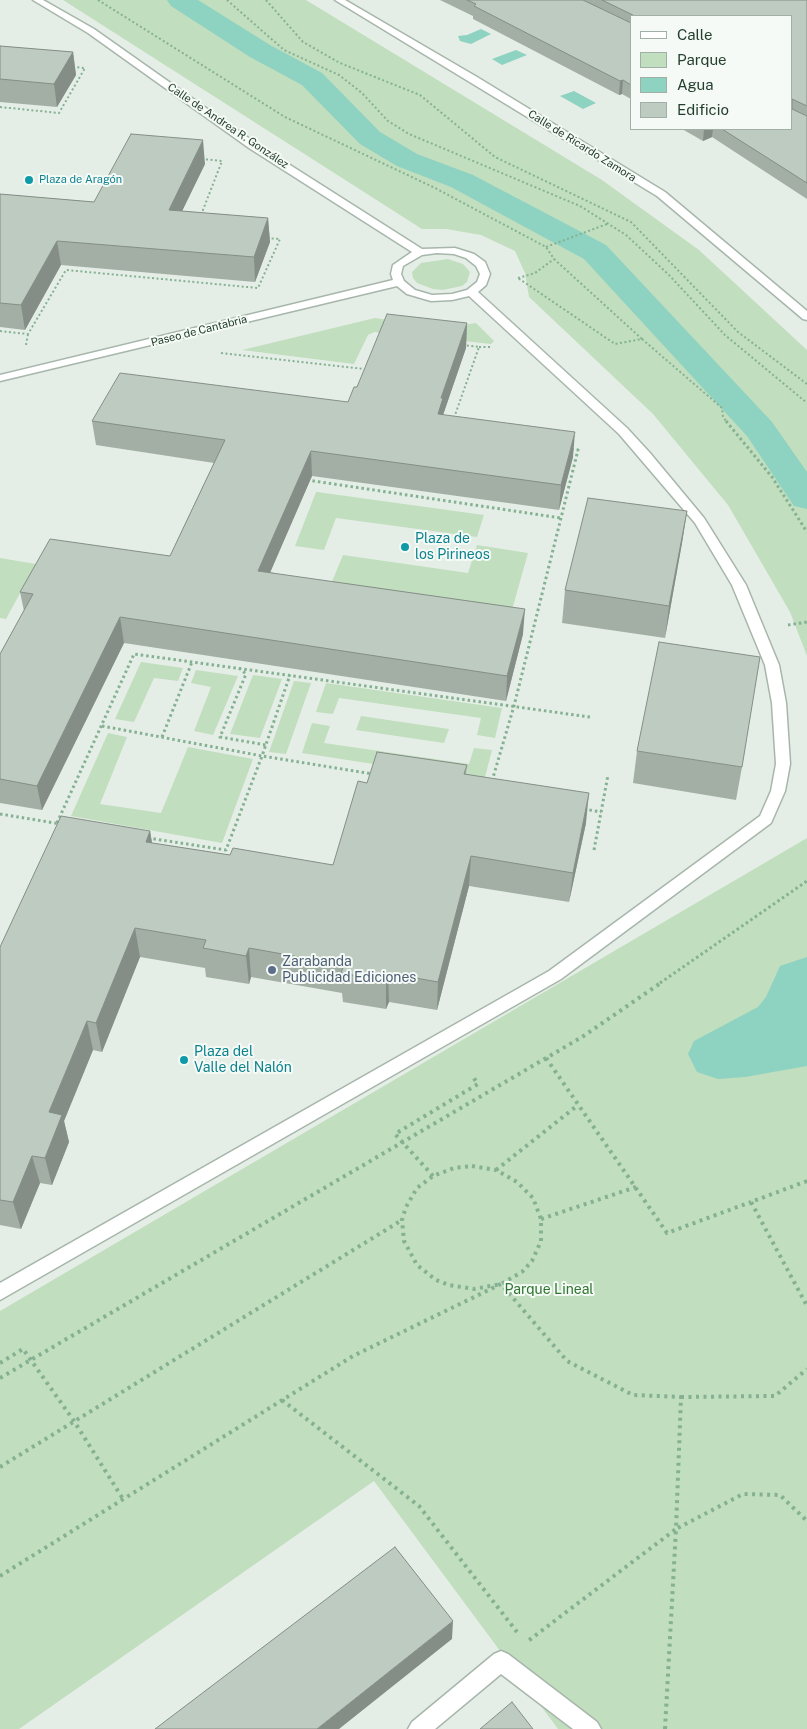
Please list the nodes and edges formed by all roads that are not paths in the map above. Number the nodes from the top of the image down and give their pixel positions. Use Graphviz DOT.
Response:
graph roads {
  1 [pos="36,0"];
  2 [pos="339,0"];
  3 [pos="420,252"];
  4 [pos="399,282"];
  5 [pos="471,292"];
  6 [pos="807,317"];
  7 [pos="0,378"];
  8 [pos="0,1292"];
  9 [pos="419,1729"];
  10 [pos="590,1729"];
  1 -- 3 [label="street, Calle de Andrea R. González"];
  2 -- 6 [label="street, Calle de Ricardo Zamora"];
  3 -- 4 [label="street"];
  3 -- 5 [label="street"];
  4 -- 5 [label="street"];
  4 -- 7 [label="street, Paseo de Cantabria"];
  5 -- 8 [label="street"];
  9 -- 10 [label="street"];
}
